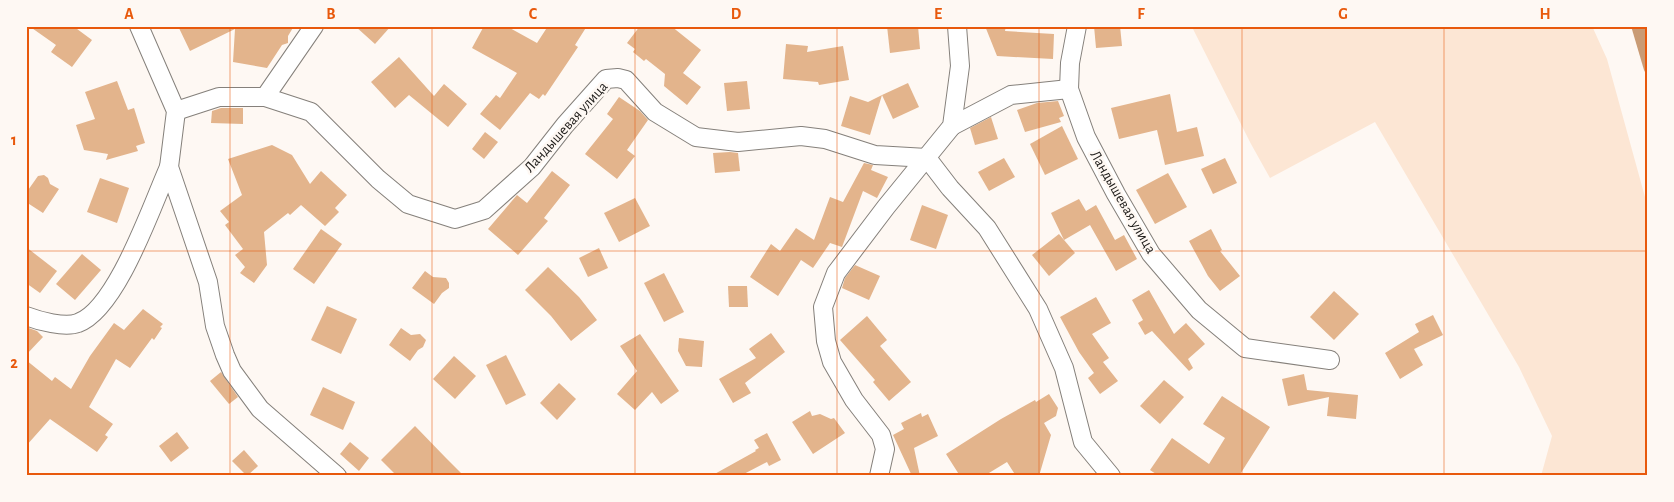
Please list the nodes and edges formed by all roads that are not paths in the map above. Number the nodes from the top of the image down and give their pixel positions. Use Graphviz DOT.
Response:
graph roads {
  1 [pos="139,26"];
  2 [pos="314,26"];
  3 [pos="957,26"];
  4 [pos="1077,26"];
  5 [pos="1069,89"];
  6 [pos="265,97"];
  7 [pos="176,111"];
  8 [pos="952,126"];
  9 [pos="927,158"];
  10 [pos="169,167"];
  11 [pos="26,316"];
  12 [pos="1330,360"];
  13 [pos="337,476"];
  14 [pos="879,476"];
  15 [pos="1111,476"];
  1 -- 7 [label="street"];
  2 -- 6 [label="street"];
  3 -- 8 [label="street"];
  4 -- 5 [label="street, Ландышевая улица"];
  5 -- 8 [label="street"];
  5 -- 12 [label="street, Ландышевая улица"];
  6 -- 7 [label="street, Ландышевая улица"];
  6 -- 9 [label="street, Ландышевая улица"];
  7 -- 10 [label="street"];
  8 -- 9 [label="street"];
  9 -- 14 [label="street"];
  9 -- 15 [label="street"];
  10 -- 11 [label="street"];
  10 -- 13 [label="street"];
}
